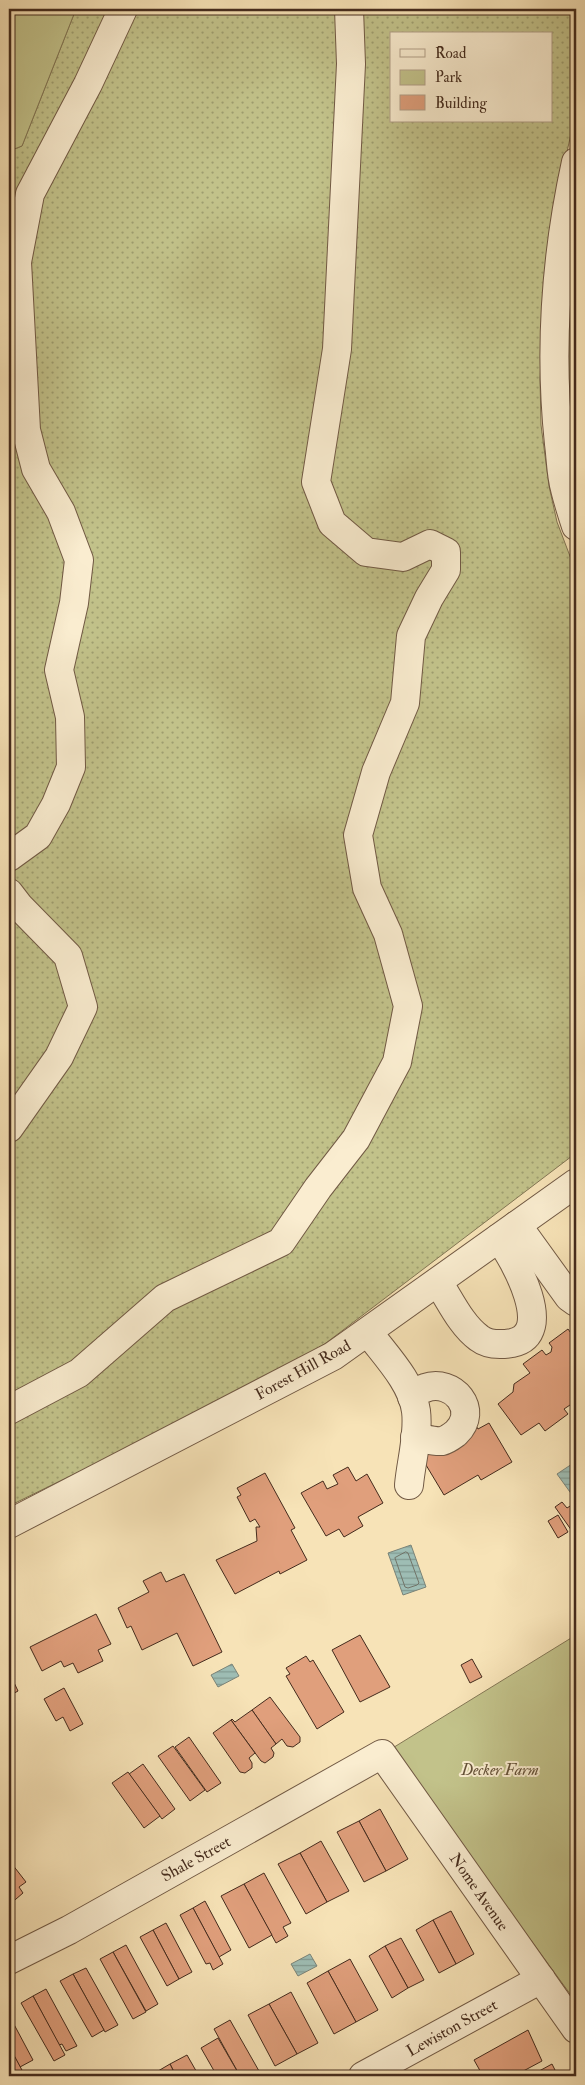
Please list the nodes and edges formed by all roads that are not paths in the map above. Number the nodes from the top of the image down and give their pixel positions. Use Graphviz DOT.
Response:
graph roads {
  1 [pos="123,9"];
  2 [pos="349,9"];
  3 [pos="576,162"];
  4 [pos="576,526"];
  5 [pos="9,857"];
  6 [pos="9,893"];
  7 [pos="9,1128"];
  8 [pos="576,1183"];
  9 [pos="508,1232"];
  10 [pos="438,1282"];
  11 [pos="576,1302"];
  12 [pos="368,1332"];
  13 [pos="412,1397"];
  14 [pos="9,1410"];
  15 [pos="415,1437"];
  16 [pos="408,1485"];
  17 [pos="9,1524"];
  18 [pos="382,1754"];
  19 [pos="9,1960"];
  20 [pos="541,1979"];
  21 [pos="576,2029"];
  22 [pos="363,2076"];
  1 -- 5 [label="street"];
  2 -- 14 [label="street"];
  3 -- 4 [label="street"];
  6 -- 7 [label="street"];
  8 -- 9 [label="street, Forest Hill Road"];
  9 -- 10 [label="street, Forest Hill Road"];
  9 -- 10 [label="street"];
  9 -- 11 [label="street"];
  10 -- 12 [label="street, Forest Hill Road"];
  12 -- 13 [label="street"];
  12 -- 17 [label="street, Forest Hill Road"];
  13 -- 15 [label="street"];
  13 -- 15 [label="street"];
  15 -- 16 [label="street"];
  18 -- 19 [label="street, Shale Street"];
  18 -- 20 [label="street, Nome Avenue"];
  20 -- 21 [label="street, Nome Avenue"];
  20 -- 22 [label="street, Lewiston Street"];
}
